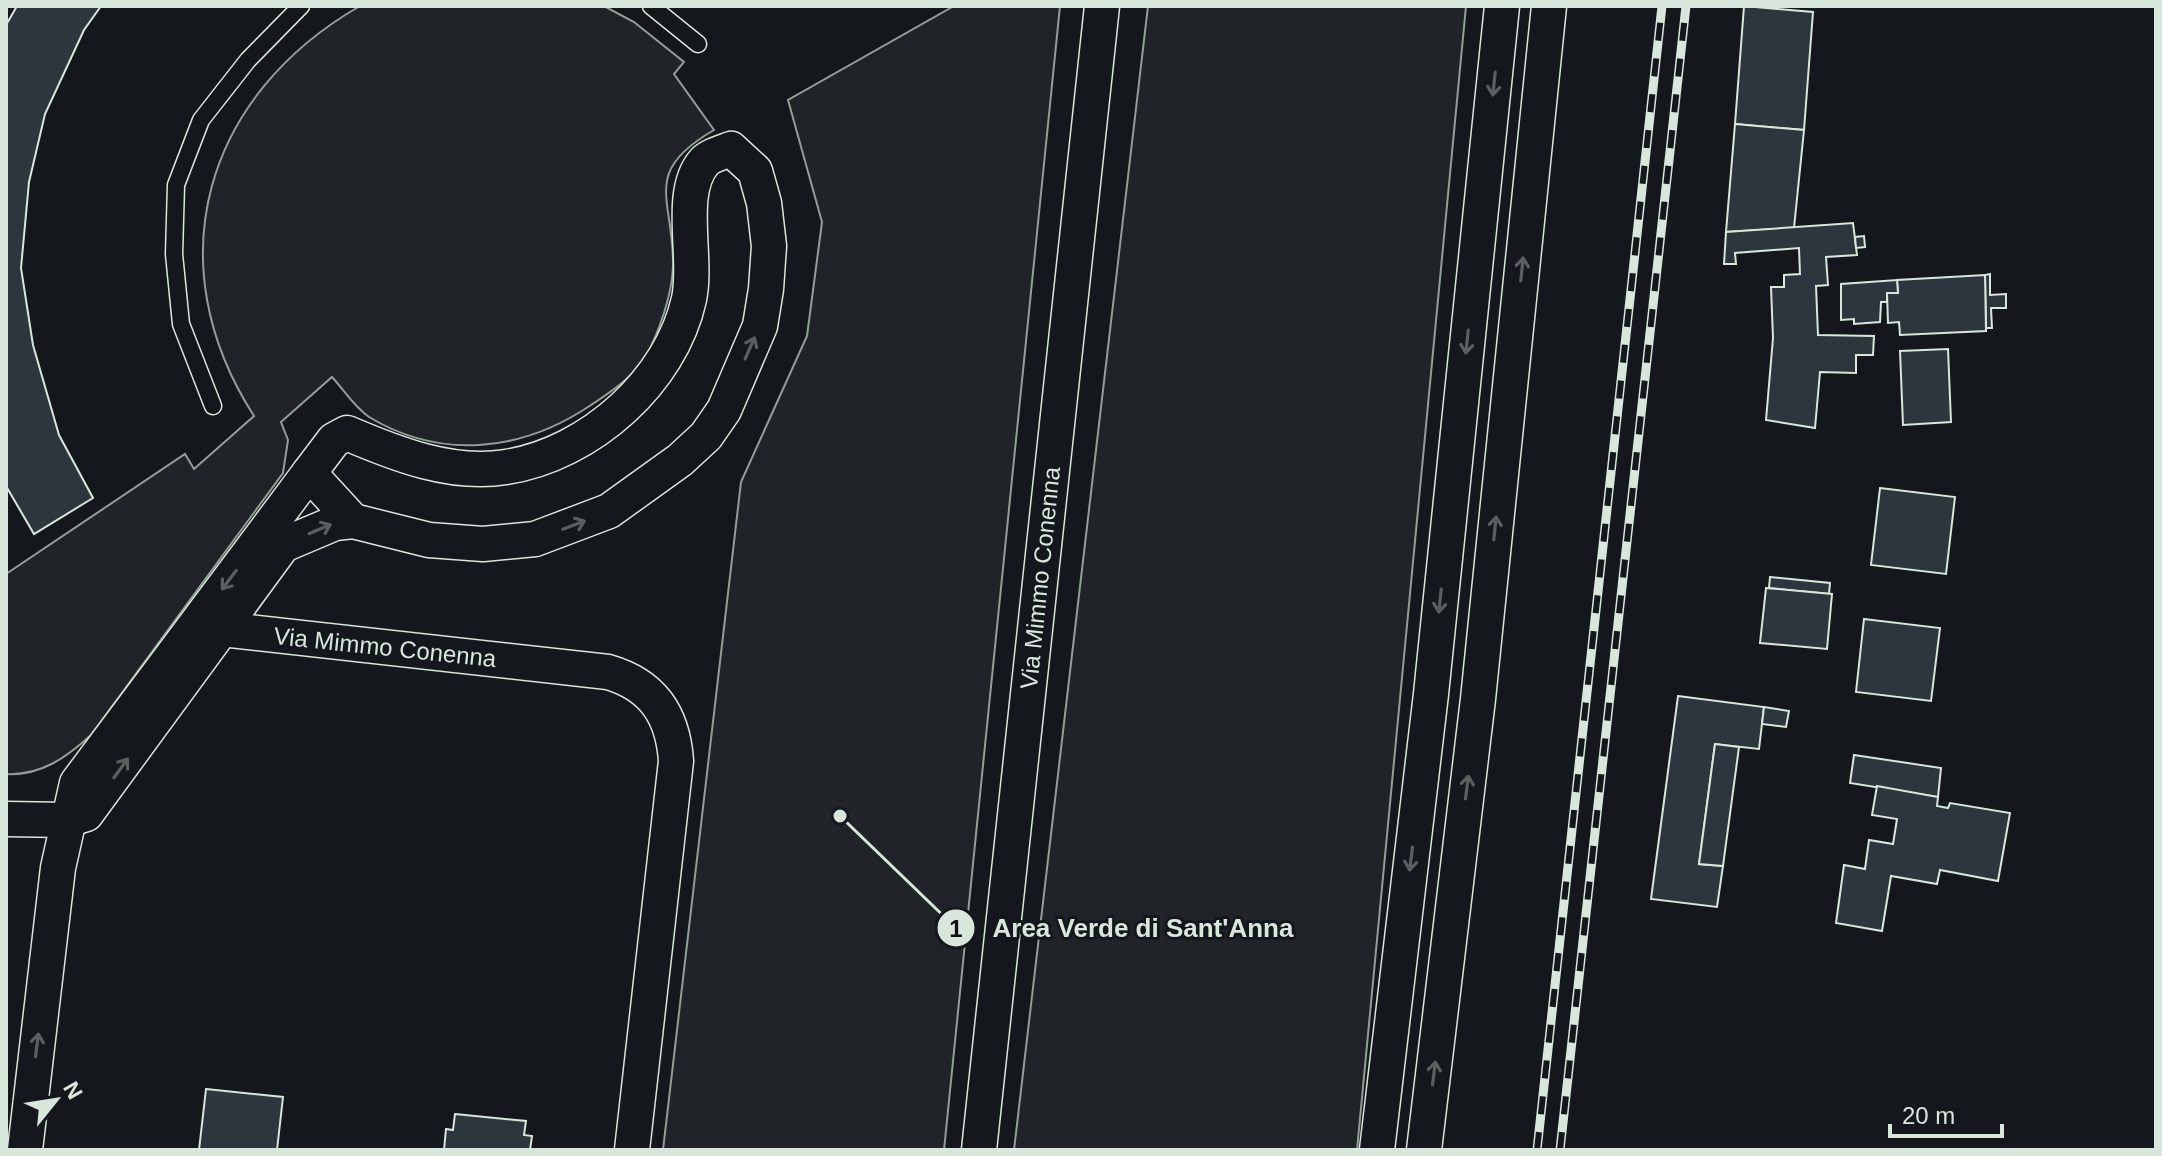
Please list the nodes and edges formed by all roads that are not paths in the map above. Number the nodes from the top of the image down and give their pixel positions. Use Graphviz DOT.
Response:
graph roads {
  1 [pos="301,6"];
  2 [pos="651,6"];
  3 [pos="1102,6"];
  4 [pos="1502,6"];
  5 [pos="1549,6"];
  6 [pos="698,44"];
  7 [pos="213,406"];
  8 [pos="309,473"];
  9 [pos="353,521"];
  10 [pos="222,629"];
  11 [pos="6,819"];
  12 [pos="67,820"];
  13 [pos="19,1143"];
  14 [pos="632,1150"];
  15 [pos="979,1150"];
  16 [pos="1377,1150"];
  17 [pos="1424,1150"];
  1 -- 7 [label="lane"];
  2 -- 6 [label="lane"];
  3 -- 15 [label="street, Via Mimmo Conenna"];
  4 -- 16 [label="street, one-way"];
  17 -- 5 [label="street, one-way"];
  8 -- 9 [label="street"];
  9 -- 8 [label="street, one-way"];
  8 -- 12 [label="street, one-way"];
  10 -- 9 [label="street, one-way"];
  12 -- 10 [label="street, one-way"];
  10 -- 14 [label="street, Via Mimmo Conenna"];
  11 -- 12 [label="street"];
  13 -- 12 [label="street, one-way"];
}
